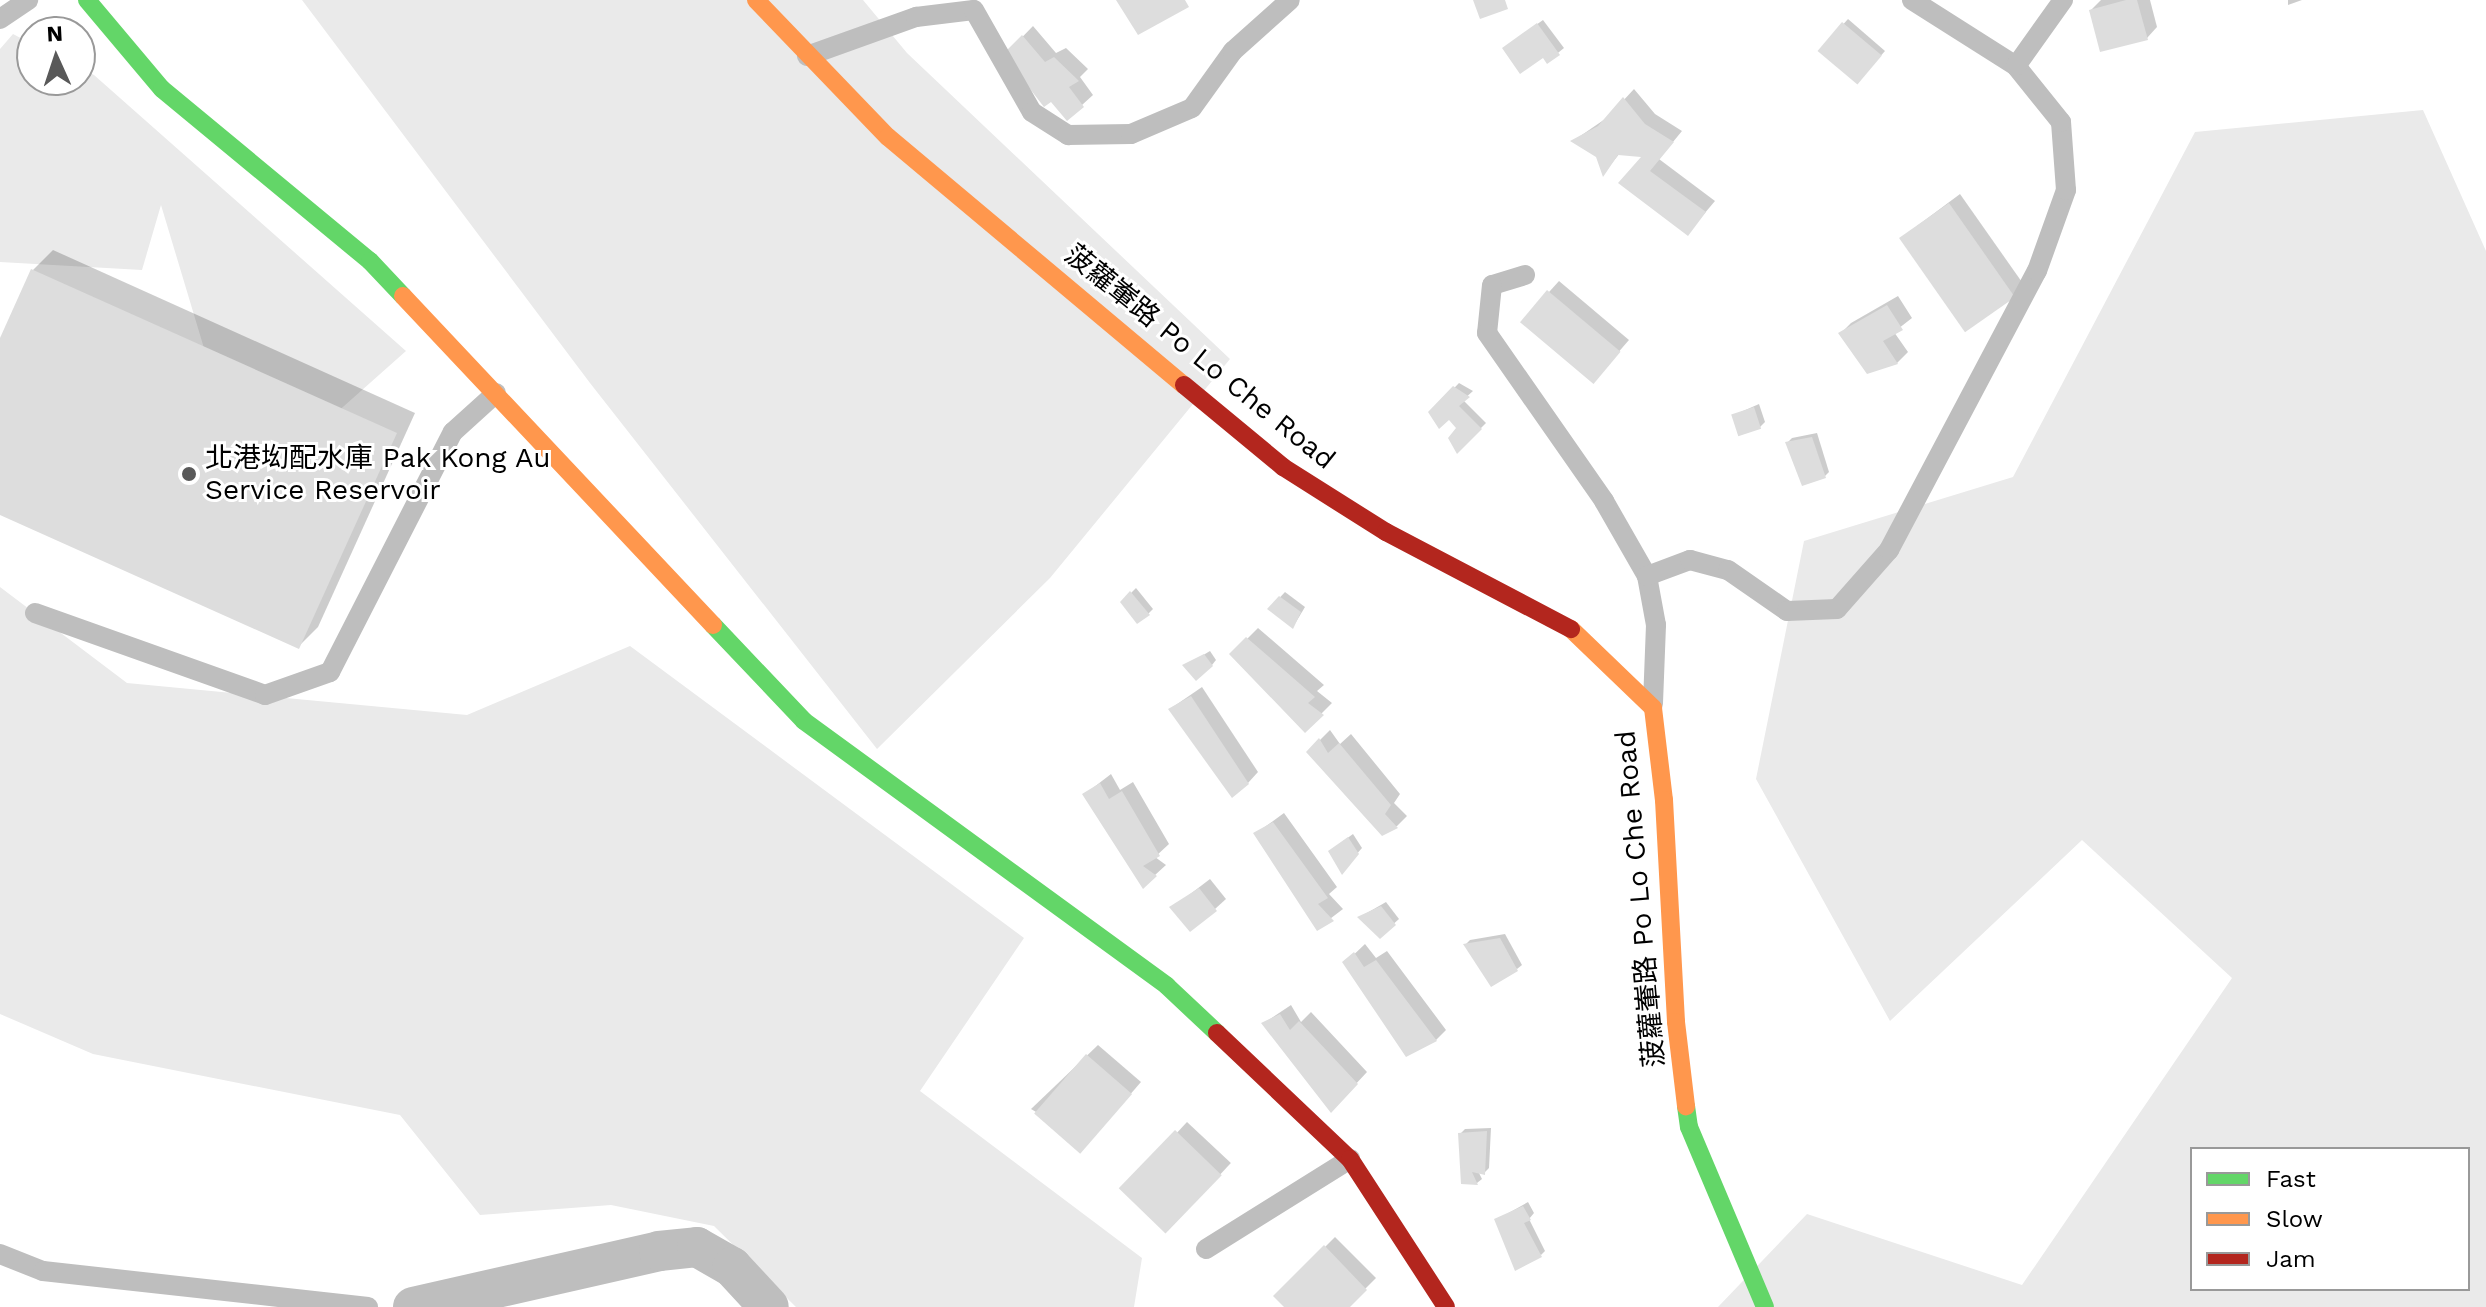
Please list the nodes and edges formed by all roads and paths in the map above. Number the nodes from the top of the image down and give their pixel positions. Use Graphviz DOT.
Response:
graph roads {
  1 [pos="28,0"];
  2 [pos="87,0"];
  3 [pos="756,0"];
  4 [pos="1290,0"];
  5 [pos="1912,0"];
  6 [pos="2063,0"];
  7 [pos="980,5"];
  8 [pos="0,19"];
  9 [pos="807,56"];
  10 [pos="2016,66"];
  11 [pos="1525,275"];
  12 [pos="496,393"];
  13 [pos="1647,576"];
  14 [pos="35,613"];
  15 [pos="1653,708"];
  16 [pos="1350,1159"];
  17 [pos="1206,1249"];
  18 [pos="0,1254"];
  19 [pos="368,1307"];
  20 [pos="413,1307"];
  21 [pos="769,1307"];
  22 [pos="1446,1307"];
  23 [pos="1765,1307"];
  1 -- 8 [label="lane"];
  2 -- 12 [label="street"];
  3 -- 9 [label="street, 菠蘿輋路 Po Lo Che Road"];
  4 -- 7 [label="lane"];
  5 -- 10 [label="lane"];
  6 -- 10 [label="lane"];
  7 -- 9 [label="lane"];
  9 -- 15 [label="street, 菠蘿輋路 Po Lo Che Road"];
  10 -- 13 [label="lane"];
  11 -- 13 [label="lane"];
  12 -- 14 [label="lane"];
  12 -- 16 [label="street"];
  13 -- 15 [label="lane"];
  15 -- 23 [label="street, 菠蘿輋路 Po Lo Che Road"];
  16 -- 17 [label="lane"];
  16 -- 22 [label="street"];
  18 -- 19 [label="lane"];
  20 -- 21 [label="street"];
}
